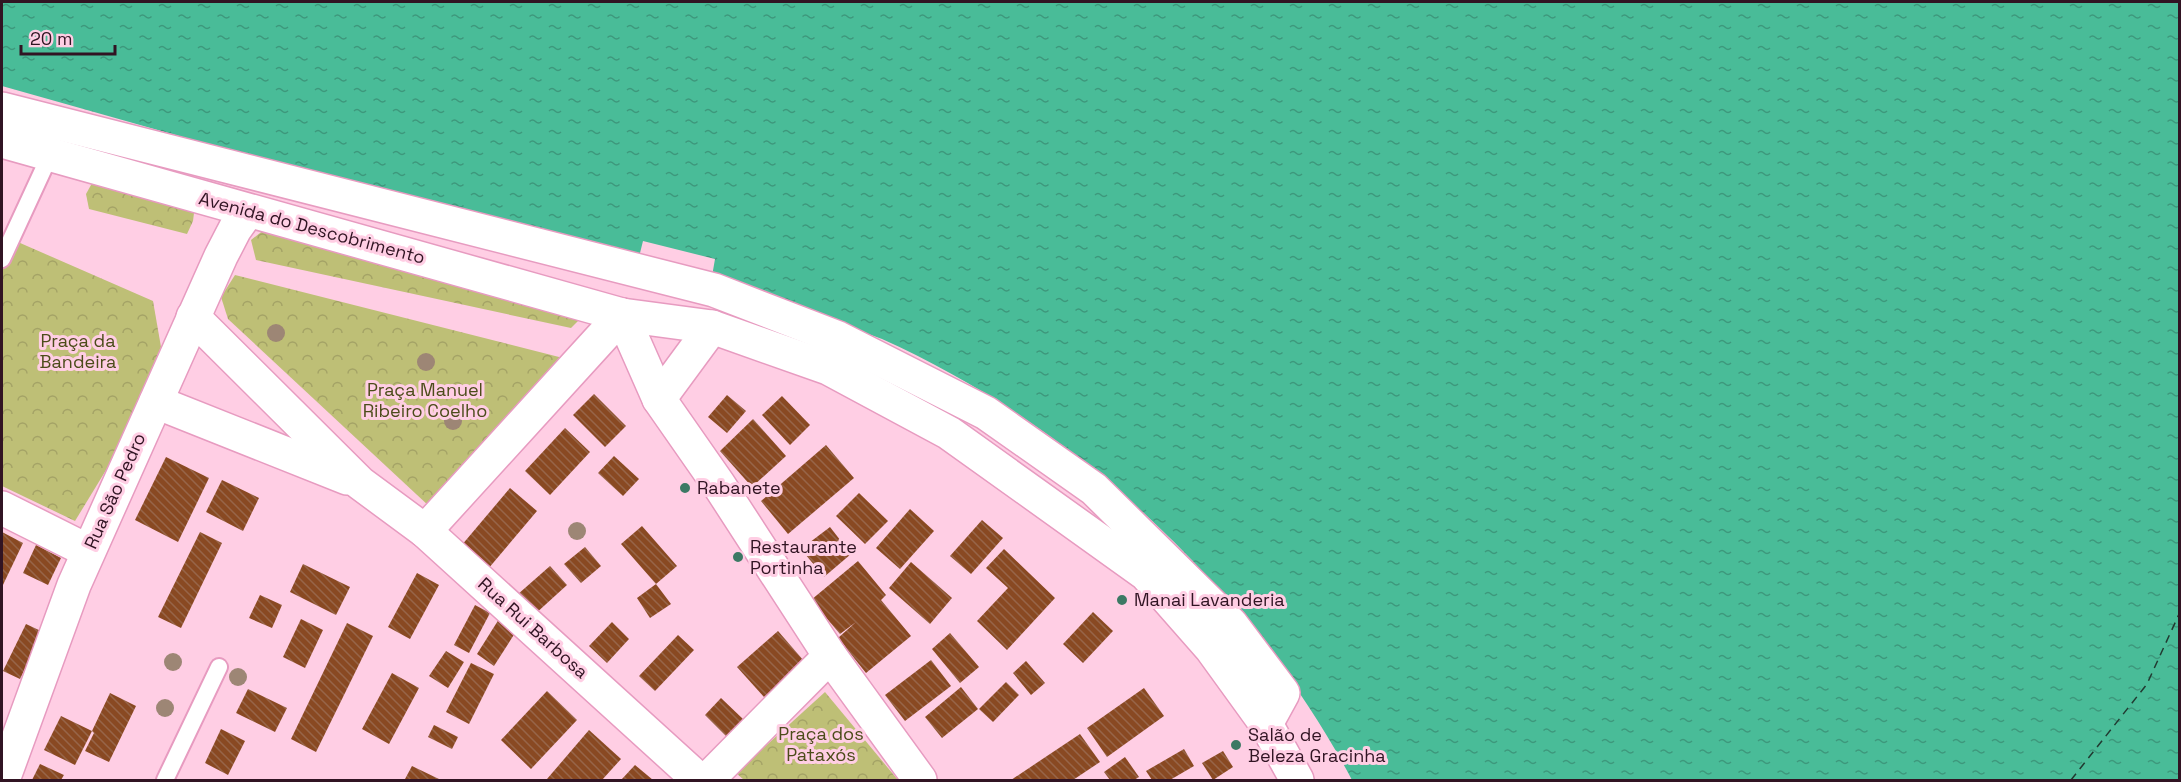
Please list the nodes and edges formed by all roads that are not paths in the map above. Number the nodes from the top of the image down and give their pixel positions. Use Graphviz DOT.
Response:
graph roads {
  1 [pos="2,109"];
  2 [pos="2,141"];
  3 [pos="51,155"];
  4 [pos="248,211"];
  5 [pos="2,259"];
  6 [pos="622,315"];
  7 [pos="193,317"];
  8 [pos="712,327"];
  9 [pos="659,399"];
  10 [pos="156,402"];
  11 [pos="360,483"];
  12 [pos="2,508"];
  13 [pos="425,531"];
  14 [pos="88,551"];
  15 [pos="830,656"];
  16 [pos="219,667"];
  17 [pos="1266,724"];
  18 [pos="3,780"];
  19 [pos="165,780"];
  20 [pos="699,780"];
  21 [pos="707,780"];
  22 [pos="920,780"];
  23 [pos="1297,780"];
  1 -- 17 [label="street"];
  2 -- 3 [label="street, Avenida do Descobrimento"];
  3 -- 4 [label="street, Avenida do Descobrimento"];
  3 -- 5 [label="lane"];
  4 -- 6 [label="street, Avenida do Descobrimento"];
  4 -- 7 [label="street, Rua São Pedro"];
  6 -- 8 [label="street, Avenida do Descobrimento"];
  6 -- 9 [label="street"];
  6 -- 13 [label="street"];
  7 -- 10 [label="street, Rua São Pedro"];
  7 -- 11 [label="street, Rua Rui Barbosa"];
  8 -- 9 [label="street"];
  8 -- 17 [label="street, Avenida do Descobrimento"];
  9 -- 15 [label="street"];
  10 -- 11 [label="street, Rua Rui Barbosa"];
  10 -- 14 [label="street, Rua São Pedro"];
  11 -- 13 [label="street, Rua Rui Barbosa"];
  12 -- 14 [label="street"];
  13 -- 20 [label="street, Rua Rui Barbosa"];
  14 -- 18 [label="street, Rua São Pedro"];
  15 -- 21 [label="street"];
  15 -- 22 [label="street"];
  16 -- 19 [label="lane"];
  17 -- 23 [label="street, Avenida do Descobrimento"];
}
